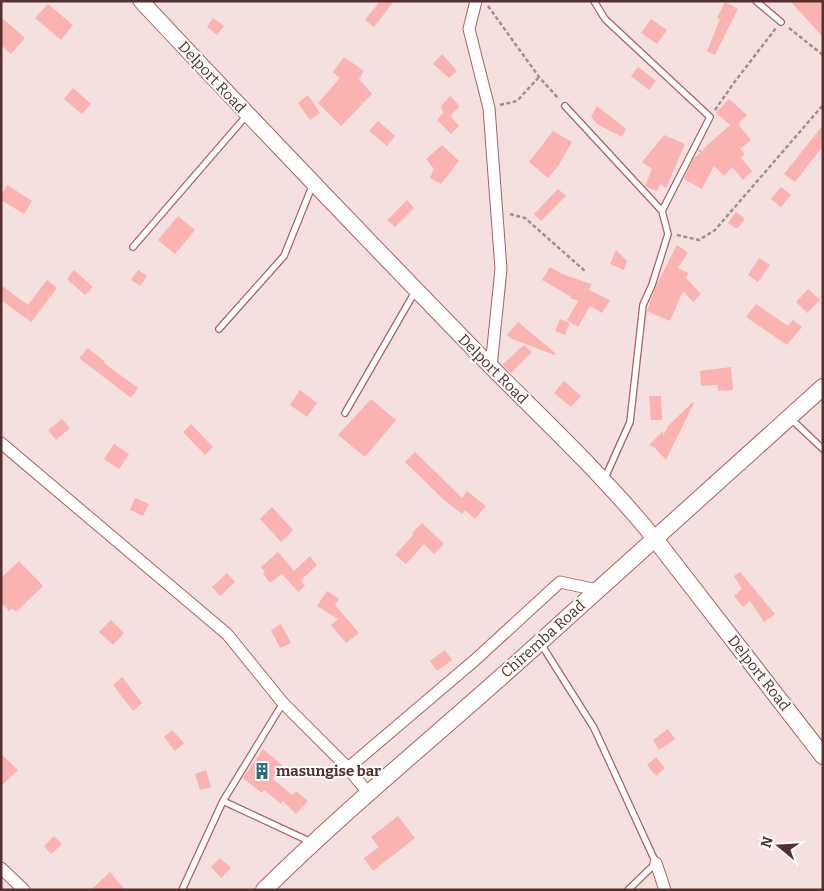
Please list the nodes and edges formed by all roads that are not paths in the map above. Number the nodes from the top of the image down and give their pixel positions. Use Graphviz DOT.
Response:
graph roads {
  1 [pos="141,1"];
  2 [pos="476,1"];
  3 [pos="594,1"];
  4 [pos="756,1"];
  5 [pos="781,22"];
  6 [pos="565,106"];
  7 [pos="247,115"];
  8 [pos="313,183"];
  9 [pos="662,211"];
  10 [pos="133,247"];
  11 [pos="416,290"];
  12 [pos="219,330"];
  13 [pos="491,367"];
  14 [pos="823,388"];
  15 [pos="345,413"];
  16 [pos="789,418"];
  17 [pos="1,443"];
  18 [pos="823,449"];
  19 [pos="604,480"];
  20 [pos="655,538"];
  21 [pos="597,590"];
  22 [pos="540,642"];
  23 [pos="283,703"];
  24 [pos="823,756"];
  25 [pos="348,768"];
  26 [pos="368,793"];
  27 [pos="223,801"];
  28 [pos="312,843"];
  29 [pos="656,863"];
  30 [pos="1,868"];
  31 [pos="24,890"];
  32 [pos="182,890"];
  33 [pos="264,890"];
  34 [pos="628,890"];
  35 [pos="665,890"];
  1 -- 7 [label="street, Delport Road"];
  2 -- 13 [label="street"];
  3 -- 9 [label="lane"];
  4 -- 5 [label="lane"];
  6 -- 9 [label="lane"];
  7 -- 8 [label="street, Delport Road"];
  7 -- 10 [label="lane"];
  8 -- 11 [label="street, Delport Road"];
  8 -- 12 [label="lane"];
  9 -- 19 [label="lane"];
  11 -- 13 [label="street, Delport Road"];
  11 -- 15 [label="lane"];
  13 -- 19 [label="street, Delport Road"];
  14 -- 16 [label="main road, Chiremba Road"];
  16 -- 18 [label="lane"];
  16 -- 20 [label="main road, Chiremba Road"];
  17 -- 23 [label="street"];
  19 -- 20 [label="street, Delport Road"];
  20 -- 21 [label="main road, Chiremba Road"];
  20 -- 24 [label="main road, Delport Road"];
  21 -- 22 [label="main road, Chiremba Road"];
  21 -- 25 [label="street"];
  22 -- 26 [label="main road, Chiremba Road"];
  22 -- 29 [label="lane"];
  23 -- 25 [label="street"];
  23 -- 27 [label="lane"];
  25 -- 26 [label="street"];
  26 -- 28 [label="main road, Chiremba Road"];
  27 -- 28 [label="lane"];
  27 -- 32 [label="lane"];
  28 -- 33 [label="main road, Chiremba Road"];
  29 -- 34 [label="lane"];
  29 -- 35 [label="street"];
  30 -- 31 [label="street"];
}
